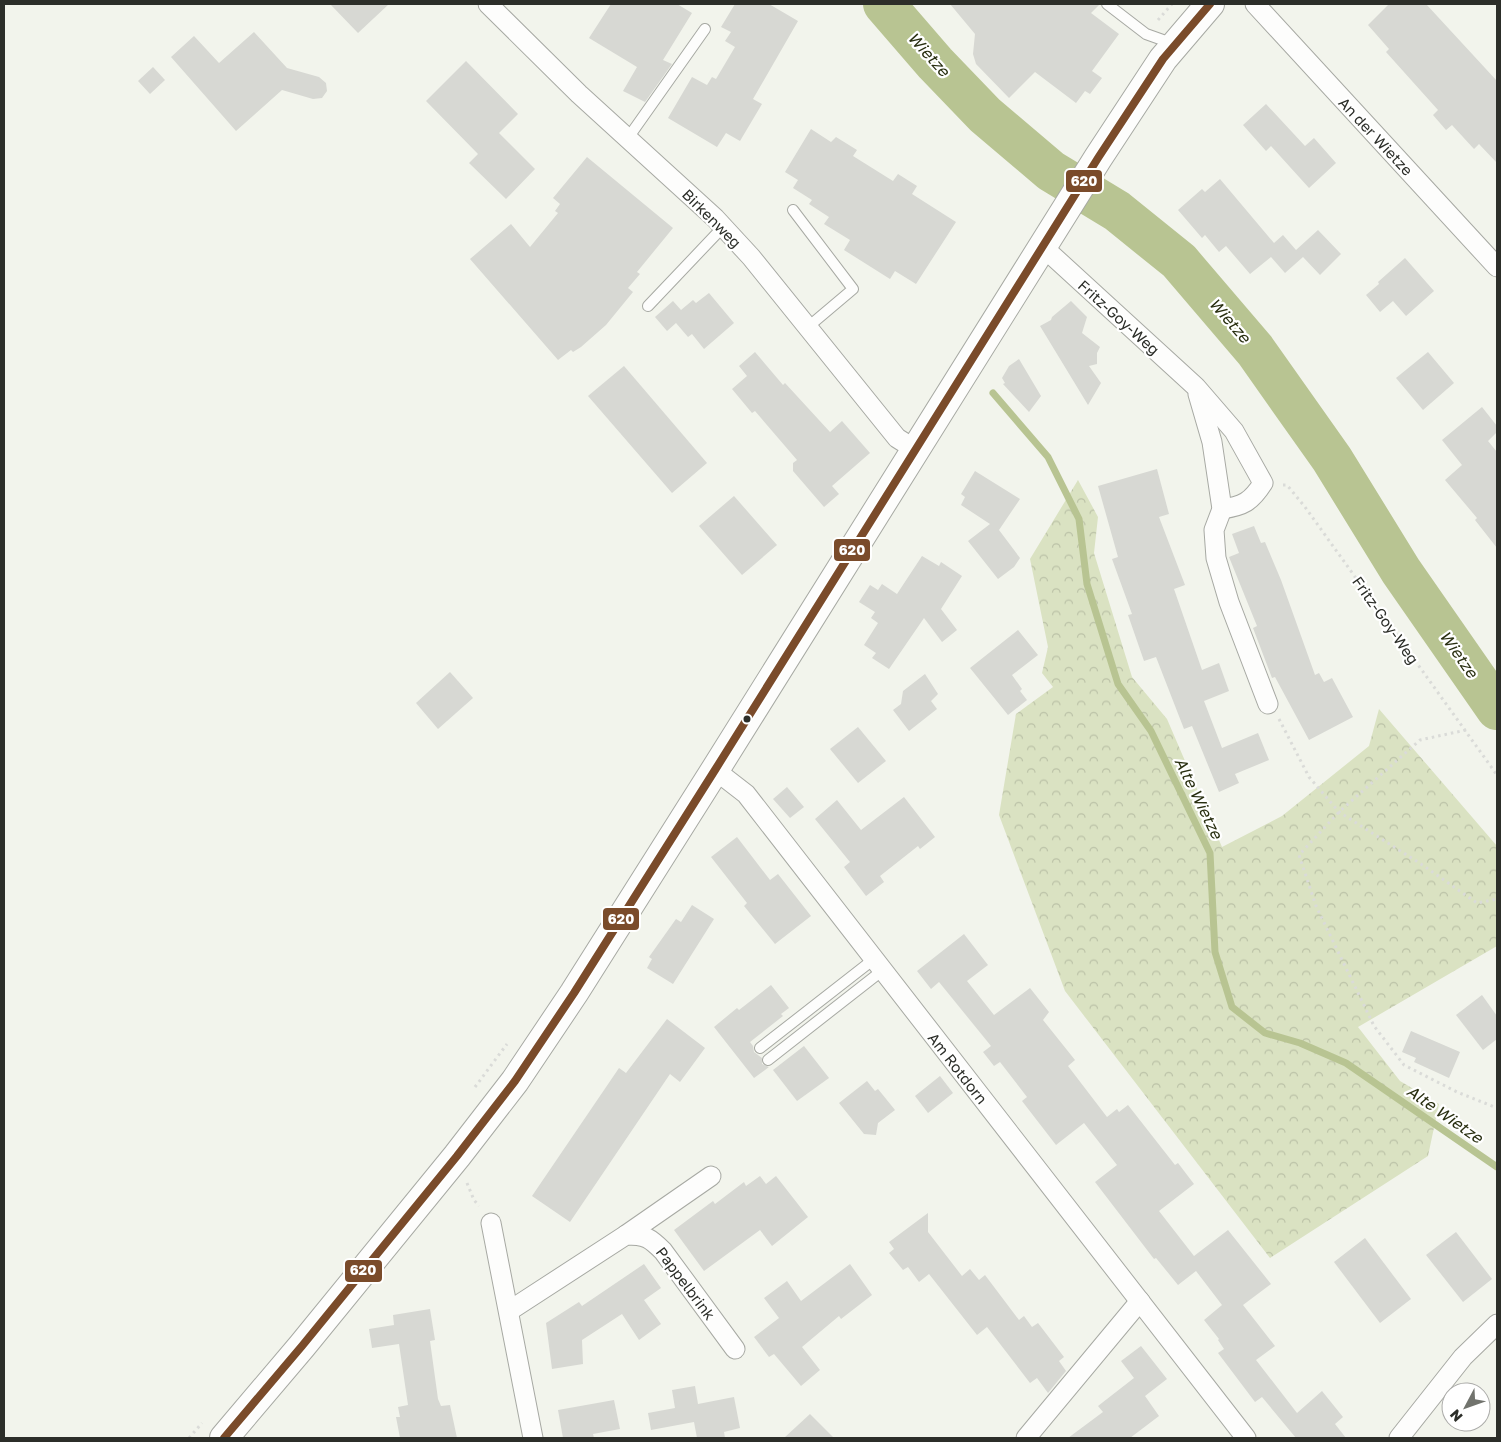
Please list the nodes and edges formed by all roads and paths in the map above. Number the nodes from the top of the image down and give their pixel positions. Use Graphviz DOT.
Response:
graph roads {
  1 [pos="488,4"];
  2 [pos="1107,4"];
  3 [pos="1210,4"];
  4 [pos="1255,4"];
  5 [pos="705,29"];
  6 [pos="1175,44"];
  7 [pos="628,138"];
  8 [pos="793,210"];
  9 [pos="723,227"];
  10 [pos="1043,247"];
  11 [pos="1497,267"];
  12 [pos="648,306"];
  13 [pos="808,326"];
  14 [pos="1196,387"];
  15 [pos="916,450"];
  16 [pos="1263,483"];
  17 [pos="1222,509"];
  18 [pos="1268,704"];
  19 [pos="1466,730"];
  20 [pos="715,770"];
  21 [pos="1497,775"];
  22 [pos="1340,812"];
  23 [pos="1497,899"];
  24 [pos="878,964"];
  25 [pos="512,1036"];
  26 [pos="760,1048"];
  27 [pos="768,1060"];
  28 [pos="472,1091"];
  29 [pos="1497,1108"];
  30 [pos="711,1176"];
  31 [pos="491,1223"];
  32 [pos="626,1235"];
  33 [pos="1140,1301"];
  34 [pos="509,1311"];
  35 [pos="1497,1324"];
  36 [pos="735,1349"];
  37 [pos="224,1438"];
  38 [pos="533,1438"];
  39 [pos="1026,1438"];
  40 [pos="1246,1438"];
  41 [pos="1399,1438"];
  1 -- 7 [label="street, Birkenweg"];
  2 -- 6 [label="lane"];
  3 -- 6 [label="main road"];
  4 -- 11 [label="street, An der Wietze"];
  5 -- 7 [label="lane"];
  6 -- 10 [label="main road"];
  7 -- 9 [label="street, Birkenweg"];
  8 -- 13 [label="lane"];
  9 -- 12 [label="lane"];
  9 -- 13 [label="street, Birkenweg"];
  10 -- 14 [label="street, Fritz-Goy-Weg"];
  10 -- 15 [label="main road"];
  13 -- 15 [label="street, Birkenweg"];
  14 -- 16 [label="street, Fritz-Goy-Weg"];
  14 -- 17 [label="street"];
  15 -- 20 [label="main road"];
  16 -- 17 [label="street"];
  16 -- 19 [label="path, Fritz-Goy-Weg"];
  17 -- 18 [label="street"];
  18 -- 22 [label="path"];
  19 -- 21 [label="path, Fritz-Goy-Weg"];
  19 -- 22 [label="path"];
  20 -- 24 [label="street, Am Rotdorn"];
  20 -- 37 [label="main road"];
  22 -- 23 [label="path"];
  22 -- 29 [label="path"];
  24 -- 26 [label="lane"];
  24 -- 27 [label="lane"];
  24 -- 33 [label="street, Am Rotdorn"];
  25 -- 28 [label="path"];
  30 -- 32 [label="street"];
  31 -- 34 [label="street"];
  32 -- 34 [label="street"];
  32 -- 36 [label="street, Pappelbrink"];
  33 -- 39 [label="street"];
  33 -- 40 [label="street, Am Rotdorn"];
  34 -- 38 [label="street"];
  35 -- 41 [label="street"];
}
